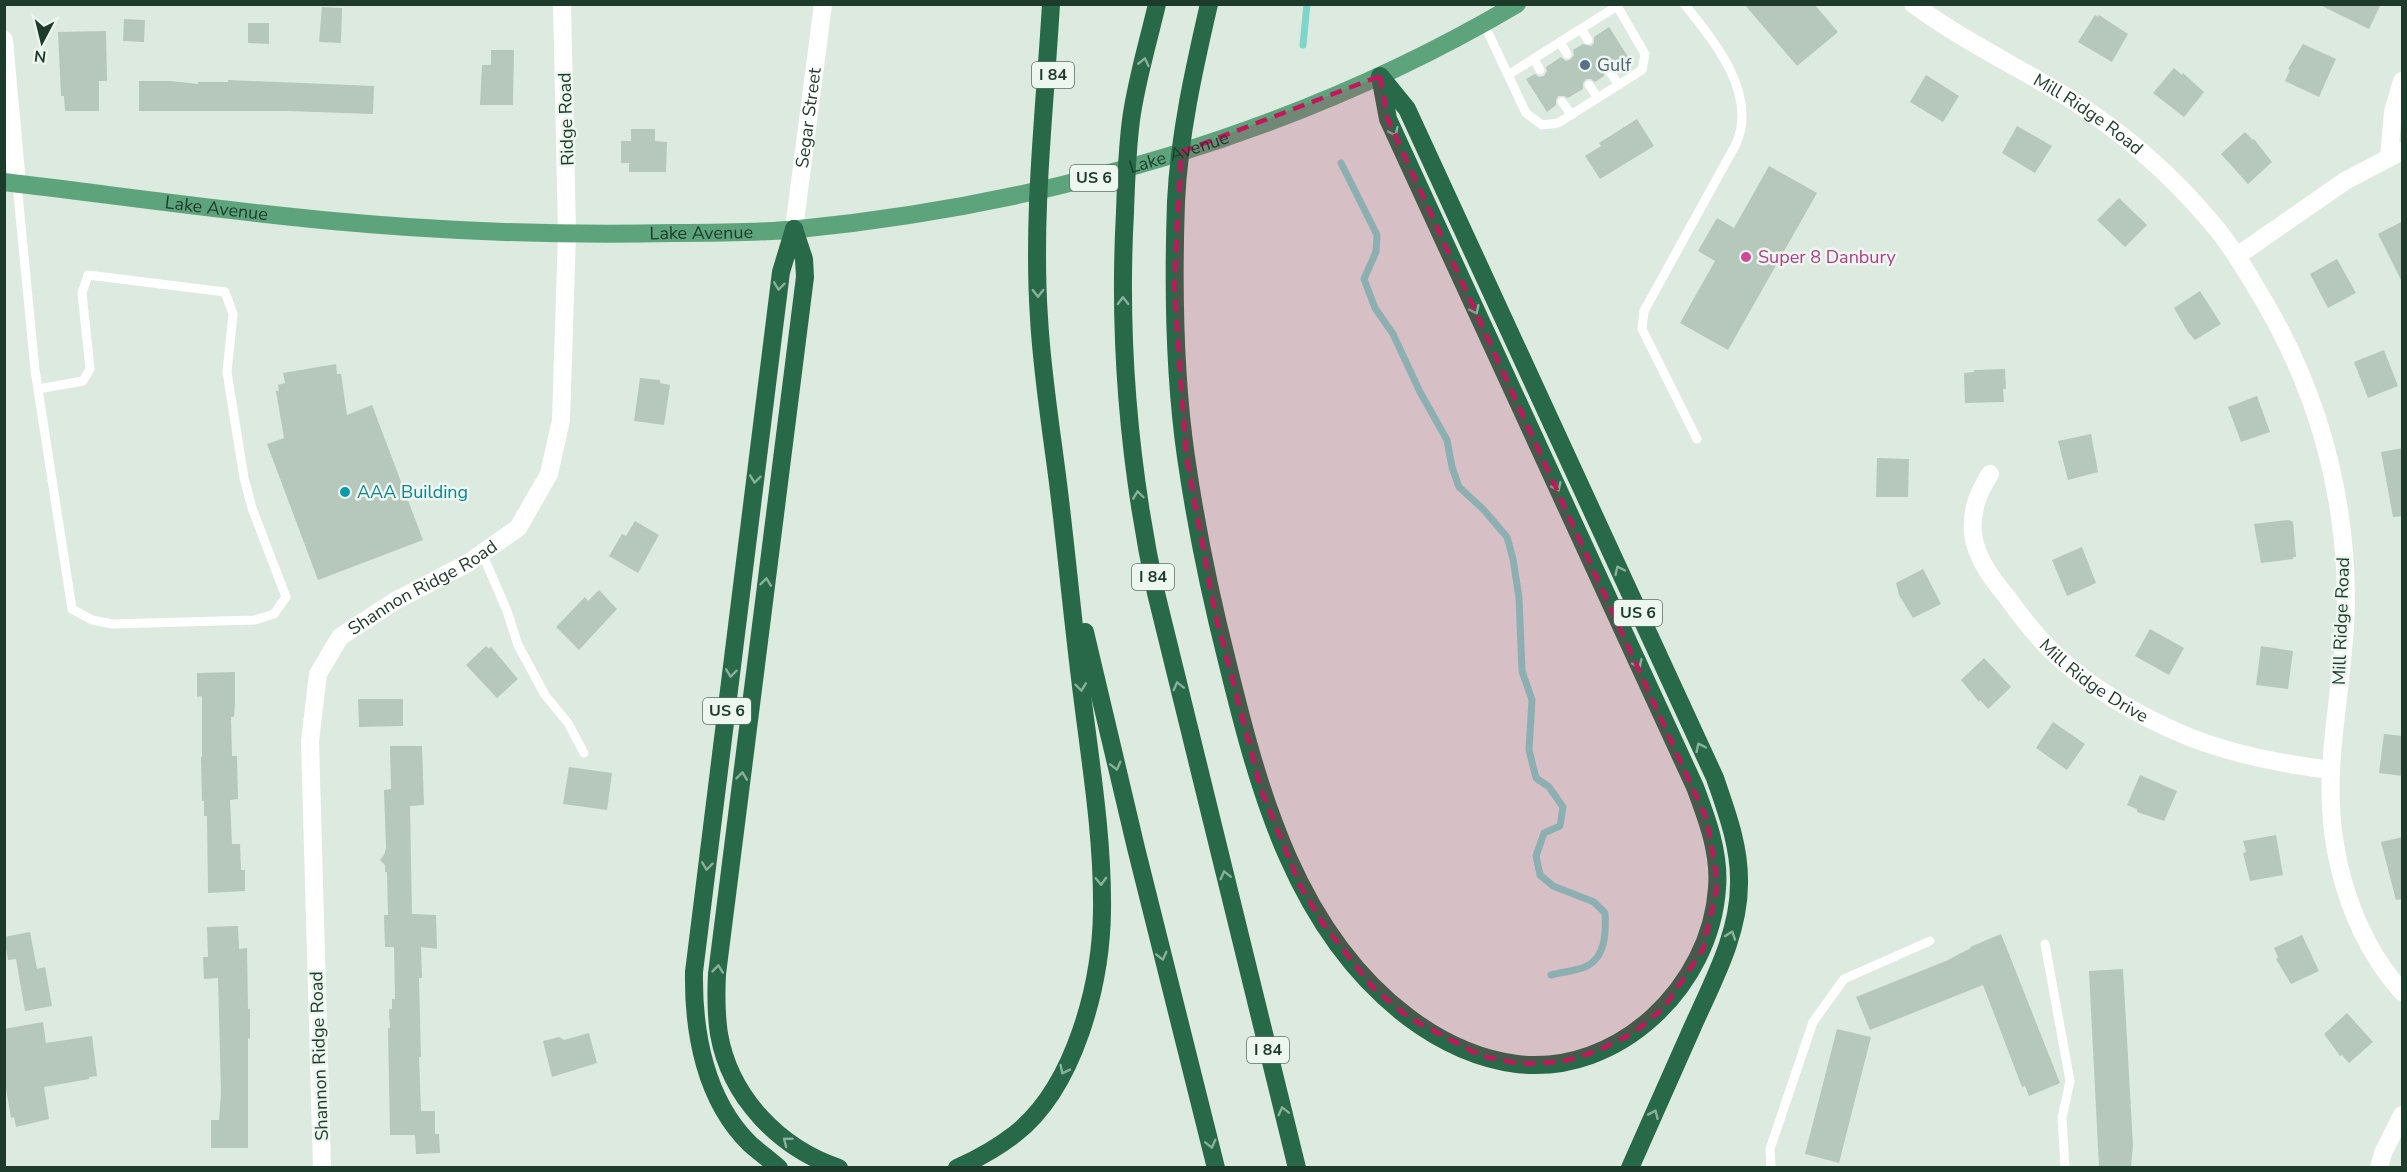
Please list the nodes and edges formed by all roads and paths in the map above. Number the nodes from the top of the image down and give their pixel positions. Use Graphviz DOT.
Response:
graph roads {
  1 [pos="562,4"];
  2 [pos="823,4"];
  3 [pos="1051,4"];
  4 [pos="1063,4"];
  5 [pos="1157,4"];
  6 [pos="1209,4"];
  7 [pos="1517,4"];
  8 [pos="1684,4"];
  9 [pos="1913,4"];
  10 [pos="1616,5"];
  11 [pos="1484,24"];
  12 [pos="1581,29"];
  13 [pos="4,40"];
  14 [pos="1588,40"];
  15 [pos="1560,42"];
  16 [pos="1567,54"];
  17 [pos="1534,59"];
  18 [pos="1540,70"];
  19 [pos="1610,72"];
  20 [pos="1508,75"];
  21 [pos="1380,76"];
  22 [pos="2403,81"];
  23 [pos="1589,85"];
  24 [pos="1619,85"];
  25 [pos="1598,98"];
  26 [pos="1562,102"];
  27 [pos="1572,115"];
  28 [pos="1042,146"];
  29 [pos="2396,154"];
  30 [pos="11,183"];
  31 [pos="794,229"];
  32 [pos="567,233"];
  33 [pos="2237,256"];
  34 [pos="38,389"];
  35 [pos="1697,439"];
  36 [pos="1990,474"];
  37 [pos="1058,483"];
  38 [pos="482,553"];
  39 [pos="584,753"];
  40 [pos="2331,770"];
  41 [pos="1930,941"];
  42 [pos="2045,944"];
  43 [pos="2403,992"];
  44 [pos="2403,1114"];
  45 [pos="322,1167"];
  46 [pos="779,1167"];
  47 [pos="839,1167"];
  48 [pos="957,1167"];
  49 [pos="1216,1167"];
  50 [pos="1297,1167"];
  51 [pos="1630,1167"];
  52 [pos="1771,1167"];
  53 [pos="2065,1167"];
  54 [pos="2379,1167"];
  1 -- 32 [label="street, Ridge Road"];
  2 -- 31 [label="street, Segar Street"];
  3 -- 28 [label="highway"];
  4 -- 28 [label="highway, I 84"];
  50 -- 5 [label="highway, I 84, one-way"];
  21 -- 6 [label="highway, one-way"];
  7 -- 11 [label="main road, US 6"];
  8 -- 35 [label="lane"];
  9 -- 33 [label="street, Mill Ridge Road"];
  10 -- 12 [label="lane"];
  10 -- 24 [label="lane"];
  11 -- 20 [label="lane"];
  11 -- 21 [label="main road, US 6"];
  12 -- 14 [label="lane"];
  12 -- 15 [label="lane"];
  13 -- 30 [label="street"];
  15 -- 16 [label="lane"];
  15 -- 17 [label="lane"];
  17 -- 18 [label="lane"];
  17 -- 20 [label="lane"];
  19 -- 24 [label="lane"];
  20 -- 27 [label="lane"];
  21 -- 31 [label="main road, Lake Avenue / US 6"];
  51 -- 21 [label="highway, US 6, one-way"];
  22 -- 29 [label="street"];
  23 -- 25 [label="lane"];
  24 -- 25 [label="lane"];
  25 -- 27 [label="lane"];
  26 -- 27 [label="lane"];
  28 -- 37 [label="highway, I 84, one-way"];
  29 -- 33 [label="street"];
  30 -- 32 [label="main road, Lake Avenue"];
  30 -- 34 [label="lane"];
  31 -- 32 [label="main road, Lake Avenue"];
  31 -- 46 [label="highway, US 6, one-way"];
  47 -- 31 [label="highway, one-way"];
  32 -- 38 [label="street, Shannon Ridge Road"];
  33 -- 40 [label="street, Mill Ridge Road"];
  34 -- 34 [label="lane"];
  36 -- 40 [label="street, Mill Ridge Drive"];
  37 -- 48 [label="highway, one-way"];
  37 -- 49 [label="highway, I 84, one-way"];
  38 -- 39 [label="lane"];
  38 -- 45 [label="street, Shannon Ridge Road"];
  40 -- 43 [label="street, Mill Ridge Road"];
  41 -- 52 [label="lane"];
  42 -- 53 [label="lane"];
  44 -- 54 [label="street"];
}
